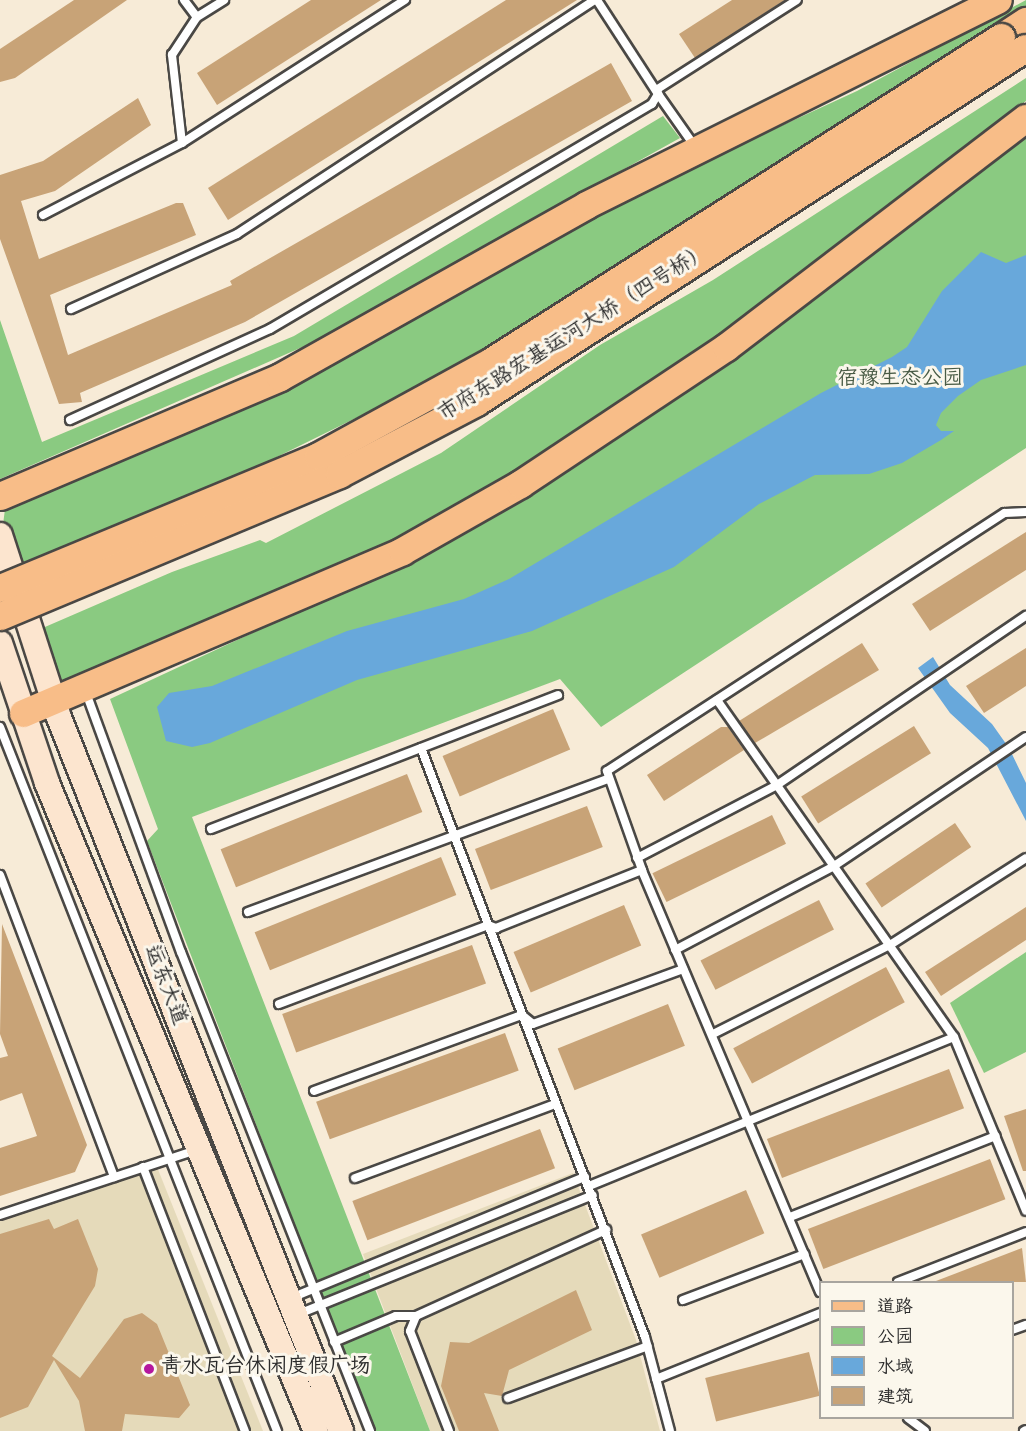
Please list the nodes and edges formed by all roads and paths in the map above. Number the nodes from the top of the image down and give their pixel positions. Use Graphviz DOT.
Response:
graph roads {
  1 [pos="184,0"];
  2 [pos="224,0"];
  3 [pos="405,0"];
  4 [pos="596,0"];
  5 [pos="797,0"];
  6 [pos="998,0"];
  7 [pos="197,17"];
  8 [pos="1026,21"];
  9 [pos="1026,48"];
  10 [pos="657,92"];
  11 [pos="1026,118"];
  12 [pos="182,143"];
  13 [pos="697,150"];
  14 [pos="44,215"];
  15 [pos="71,309"];
  16 [pos="70,420"];
  17 [pos="0,496"];
  18 [pos="1026,512"];
  19 [pos="0,535"];
  20 [pos="0,588"];
  21 [pos="0,616"];
  22 [pos="1026,616"];
  23 [pos="0,643"];
  24 [pos="558,695"];
  25 [pos="717,700"];
  26 [pos="54,701"];
  27 [pos="89,701"];
  28 [pos="23,713"];
  29 [pos="0,727"];
  30 [pos="1026,738"];
  31 [pos="421,748"];
  32 [pos="608,779"];
  33 [pos="777,784"];
  34 [pos="211,829"];
  35 [pos="454,835"];
  36 [pos="637,858"];
  37 [pos="1026,858"];
  38 [pos="834,866"];
  39 [pos="642,870"];
  40 [pos="0,875"];
  41 [pos="248,912"];
  42 [pos="488,925"];
  43 [pos="890,945"];
  44 [pos="675,950"];
  45 [pos="682,969"];
  46 [pos="279,1004"];
  47 [pos="522,1015"];
  48 [pos="713,1034"];
  49 [pos="954,1037"];
  50 [pos="314,1091"];
  51 [pos="555,1104"];
  52 [pos="751,1122"];
  53 [pos="996,1136"];
  54 [pos="200,1149"];
  55 [pos="166,1160"];
  56 [pos="143,1167"];
  57 [pos="114,1177"];
  58 [pos="356,1178"];
  59 [pos="587,1182"];
  60 [pos="593,1195"];
  61 [pos="1023,1198"];
  62 [pos="1026,1211"];
  63 [pos="0,1215"];
  64 [pos="789,1217"];
  65 [pos="606,1230"];
  66 [pos="1026,1232"];
  67 [pos="805,1254"];
  68 [pos="901,1281"];
  69 [pos="315,1288"];
  70 [pos="819,1289"];
  71 [pos="683,1300"];
  72 [pos="320,1305"];
  73 [pos="291,1307"];
  74 [pos="819,1313"];
  75 [pos="416,1316"];
  76 [pos="334,1342"];
  77 [pos="648,1346"];
  78 [pos="656,1379"];
  79 [pos="508,1398"];
  80 [pos="909,1419"];
  81 [pos="245,1431"];
  82 [pos="277,1431"];
  83 [pos="316,1431"];
  84 [pos="341,1431"];
  85 [pos="370,1431"];
  86 [pos="449,1431"];
  87 [pos="670,1431"];
  88 [pos="925,1431"];
  1 -- 7 [label="lane"];
  2 -- 7 [label="lane"];
  3 -- 12 [label="lane"];
  4 -- 10 [label="lane"];
  4 -- 15 [label="lane"];
  5 -- 10 [label="lane"];
  6 -- 13 [label="main road"];
  7 -- 12 [label="lane"];
  8 -- 20 [label="main road, 市府东路宏基运河大桥（四号桥）, bridge"];
  9 -- 21 [label="main road, 市府东路宏基运河大桥（四号桥）, bridge"];
  10 -- 13 [label="lane"];
  10 -- 16 [label="lane"];
  11 -- 26 [label="main road"];
  12 -- 14 [label="lane"];
  13 -- 17 [label="main road"];
  18 -- 25 [label="lane"];
  19 -- 26 [label="main road, 运东大道"];
  22 -- 33 [label="lane"];
  23 -- 28 [label="main road, 运东大道"];
  24 -- 31 [label="lane"];
  25 -- 32 [label="lane"];
  25 -- 33 [label="lane"];
  26 -- 28 [label="main road"];
  26 -- 73 [label="main road, 运东大道"];
  27 -- 69 [label="lane"];
  28 -- 54 [label="main road, 运东大道"];
  29 -- 55 [label="lane"];
  30 -- 38 [label="lane"];
  31 -- 34 [label="lane"];
  31 -- 35 [label="lane"];
  32 -- 35 [label="lane"];
  32 -- 36 [label="lane"];
  33 -- 36 [label="lane"];
  33 -- 38 [label="lane"];
  35 -- 41 [label="lane"];
  35 -- 42 [label="lane"];
  36 -- 39 [label="lane"];
  37 -- 43 [label="lane"];
  38 -- 43 [label="lane"];
  38 -- 44 [label="lane"];
  39 -- 42 [label="lane"];
  39 -- 44 [label="lane"];
  40 -- 57 [label="lane"];
  42 -- 46 [label="lane"];
  42 -- 47 [label="lane"];
  43 -- 48 [label="lane"];
  43 -- 49 [label="lane"];
  44 -- 45 [label="lane"];
  45 -- 47 [label="lane"];
  45 -- 48 [label="lane"];
  47 -- 50 [label="lane"];
  47 -- 51 [label="lane"];
  48 -- 52 [label="lane"];
  49 -- 52 [label="lane"];
  49 -- 53 [label="lane"];
  51 -- 58 [label="lane"];
  51 -- 59 [label="lane"];
  52 -- 59 [label="lane"];
  52 -- 64 [label="lane"];
  53 -- 61 [label="lane"];
  53 -- 64 [label="lane"];
  54 -- 55 [label="lane"];
  54 -- 83 [label="main road, 运东大道"];
  55 -- 56 [label="lane"];
  55 -- 82 [label="lane"];
  56 -- 57 [label="lane"];
  56 -- 81 [label="lane"];
  57 -- 63 [label="lane"];
  59 -- 60 [label="lane"];
  59 -- 69 [label="lane"];
  60 -- 65 [label="lane"];
  60 -- 72 [label="lane"];
  61 -- 62 [label="lane"];
  64 -- 67 [label="lane"];
  65 -- 75 [label="lane"];
  65 -- 77 [label="lane"];
  66 -- 68 [label="lane"];
  67 -- 70 [label="lane"];
  67 -- 71 [label="lane"];
  69 -- 72 [label="lane"];
  69 -- 73 [label="lane"];
  72 -- 73 [label="lane"];
  72 -- 76 [label="lane"];
  73 -- 84 [label="main road, 运东大道"];
  74 -- 78 [label="lane"];
  75 -- 76 [label="lane"];
  75 -- 86 [label="lane"];
  76 -- 85 [label="lane"];
  77 -- 78 [label="lane"];
  77 -- 79 [label="lane"];
  78 -- 87 [label="lane"];
  80 -- 88 [label="lane"];
}
